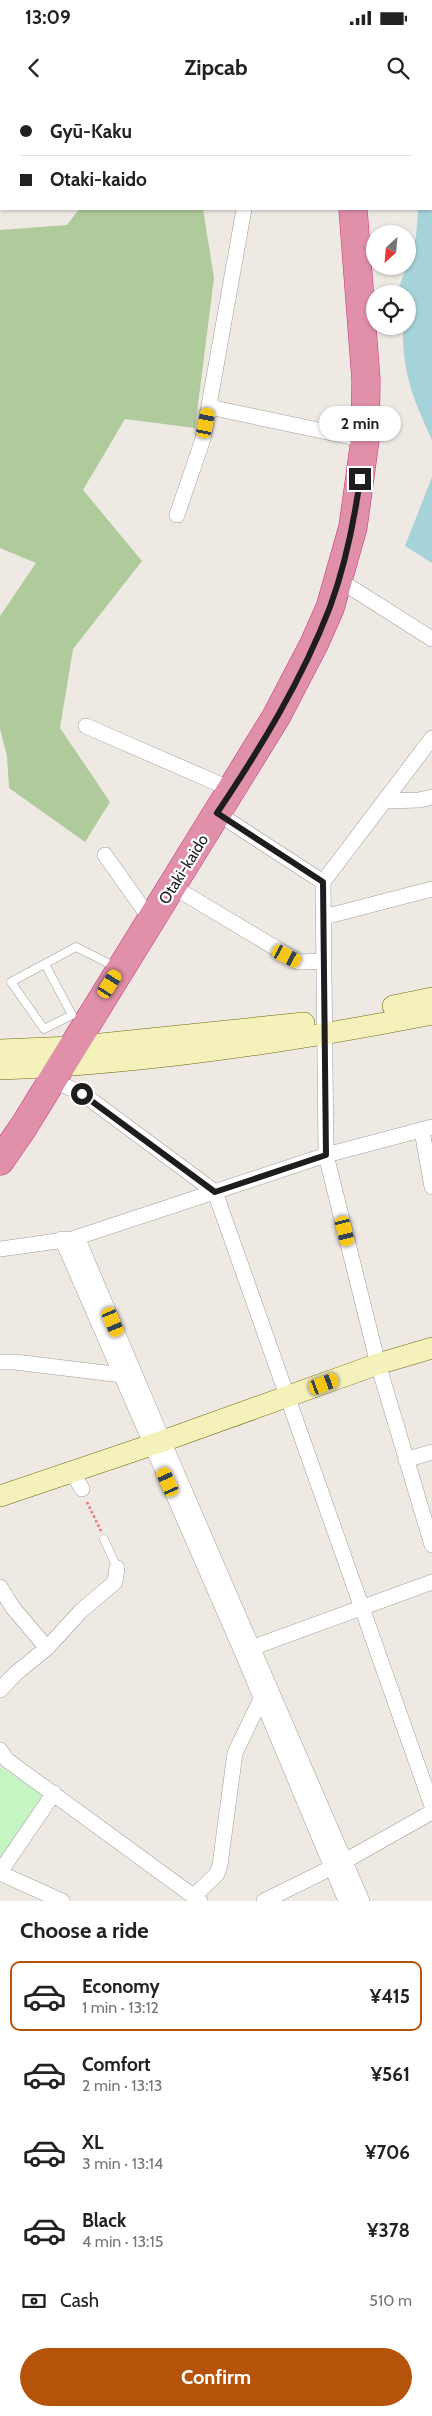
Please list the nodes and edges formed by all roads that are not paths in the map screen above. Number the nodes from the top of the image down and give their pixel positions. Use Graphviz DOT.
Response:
graph roads {
  1 [pos="244,210"];
  2 [pos="353,210"];
  3 [pos="210,407"];
  4 [pos="365,440"];
  5 [pos="177,515"];
  6 [pos="339,580"];
  7 [pos="432,639"];
  8 [pos="86,726"];
  9 [pos="432,738"];
  10 [pos="232,790"];
  11 [pos="432,798"];
  12 [pos="385,801"];
  13 [pos="217,813"];
  14 [pos="105,855"];
  15 [pos="323,882"];
  16 [pos="172,886"];
  17 [pos="432,889"];
  18 [pos="324,917"];
  19 [pos="151,920"];
  20 [pos="324,961"];
  21 [pos="45,964"];
  22 [pos="120,969"];
  23 [pos="432,998"];
  24 [pos="432,1014"];
  25 [pos="325,1028"];
  26 [pos="0,1050"];
  27 [pos="62,1064"];
  28 [pos="0,1069"];
  29 [pos="427,1129"];
  30 [pos="3,1152"];
  31 [pos="326,1155"];
  32 [pos="432,1187"];
  33 [pos="215,1192"];
  34 [pos="77,1237"];
  35 [pos="62,1239"];
  36 [pos="0,1250"];
  37 [pos="432,1348"];
  38 [pos="0,1362"];
  39 [pos="378,1364"];
  40 [pos="122,1375"];
  41 [pos="288,1397"];
  42 [pos="157,1443"];
  43 [pos="432,1452"];
  44 [pos="406,1460"];
  45 [pos="0,1496"];
  46 [pos="104,1539"];
  47 [pos="432,1545"];
  48 [pos="118,1568"];
  49 [pos="432,1582"];
  50 [pos="0,1587"];
  51 [pos="361,1610"];
  52 [pos="47,1648"];
  53 [pos="248,1650"];
  54 [pos="0,1690"];
  55 [pos="261,1699"];
  56 [pos="0,1750"];
  57 [pos="54,1793"];
  58 [pos="432,1806"];
  59 [pos="432,1812"];
  60 [pos="339,1864"];
  61 [pos="0,1872"];
  62 [pos="197,1899"];
  63 [pos="62,1901"];
  64 [pos="264,1901"];
  65 [pos="346,1901"];
  66 [pos="362,1901"];
  1 -- 3 [label="street"];
  2 -- 4 [label="highway, Otaki-kaido"];
  3 -- 4 [label="street"];
  3 -- 5 [label="street"];
  4 -- 6 [label="highway, Otaki-kaido"];
  6 -- 7 [label="street"];
  6 -- 10 [label="highway, Otaki-kaido"];
  8 -- 10 [label="street"];
  9 -- 12 [label="street"];
  10 -- 13 [label="highway, Otaki-kaido"];
  11 -- 12 [label="street"];
  12 -- 15 [label="street"];
  13 -- 15 [label="street"];
  13 -- 16 [label="highway, Otaki-kaido"];
  14 -- 19 [label="street"];
  15 -- 18 [label="street"];
  16 -- 19 [label="highway, Otaki-kaido"];
  16 -- 20 [label="street"];
  17 -- 18 [label="street"];
  18 -- 20 [label="street"];
  19 -- 22 [label="highway, Otaki-kaido"];
  20 -- 25 [label="street"];
  21 -- 21 [label="lane"];
  21 -- 22 [label="lane"];
  22 -- 27 [label="highway, Otaki-kaido"];
  23 -- 25 [label="street"];
  24 -- 25 [label="street"];
  25 -- 27 [label="street"];
  25 -- 31 [label="street"];
  26 -- 27 [label="street"];
  27 -- 28 [label="street"];
  27 -- 30 [label="highway, Otaki-kaido"];
  27 -- 33 [label="street"];
  29 -- 31 [label="street"];
  29 -- 32 [label="street"];
  31 -- 33 [label="street"];
  31 -- 39 [label="street"];
  33 -- 34 [label="street"];
  33 -- 41 [label="street"];
  34 -- 35 [label="street"];
  34 -- 42 [label="street"];
  35 -- 36 [label="street"];
  35 -- 40 [label="street"];
  37 -- 39 [label="street"];
  38 -- 40 [label="street"];
  39 -- 41 [label="street"];
  39 -- 44 [label="street"];
  40 -- 42 [label="street"];
  41 -- 42 [label="street"];
  41 -- 51 [label="street"];
  42 -- 45 [label="street"];
  42 -- 53 [label="street"];
  43 -- 44 [label="street"];
  44 -- 47 [label="street"];
  46 -- 48 [label="lane"];
  48 -- 52 [label="street"];
  49 -- 51 [label="street"];
  50 -- 52 [label="street"];
  51 -- 53 [label="street"];
  51 -- 58 [label="street"];
  52 -- 54 [label="street"];
  53 -- 55 [label="street"];
  53 -- 60 [label="street"];
  55 -- 60 [label="street"];
  55 -- 62 [label="street"];
  56 -- 57 [label="street"];
  57 -- 61 [label="street"];
  57 -- 62 [label="street"];
  59 -- 60 [label="street"];
  60 -- 64 [label="street"];
  60 -- 65 [label="street"];
  60 -- 66 [label="street"];
  61 -- 63 [label="street"];
}
